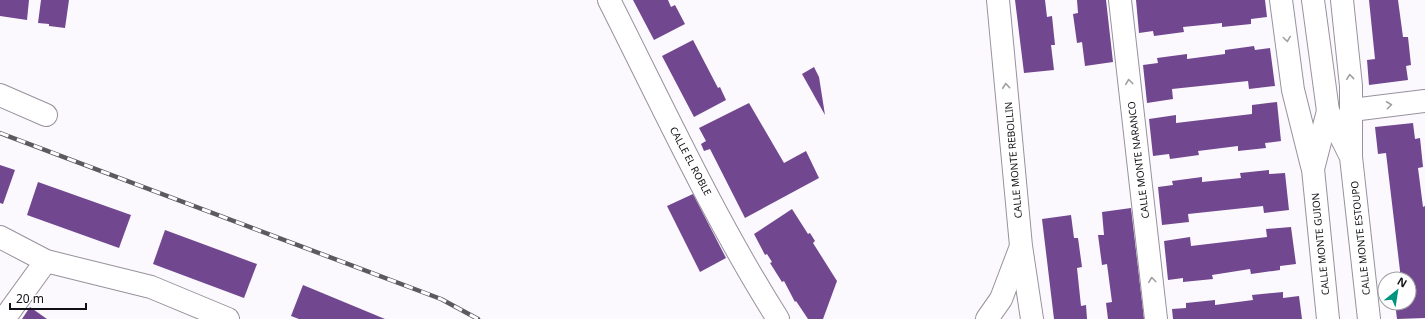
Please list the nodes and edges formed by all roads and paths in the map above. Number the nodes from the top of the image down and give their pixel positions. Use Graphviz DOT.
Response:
graph roads {
  1 [pos="609,0"];
  2 [pos="998,0"];
  3 [pos="1120,0"];
  4 [pos="1281,0"];
  5 [pos="1313,0"];
  6 [pos="1342,0"];
  7 [pos="0,95"];
  8 [pos="1425,101"];
  9 [pos="1352,110"];
  10 [pos="1328,111"];
  11 [pos="46,114"];
  12 [pos="1351,157"];
  13 [pos="1313,169"];
  14 [pos="0,237"];
  15 [pos="1021,246"];
  16 [pos="46,261"];
  17 [pos="4,319"];
  18 [pos="228,319"];
  19 [pos="778,319"];
  20 [pos="987,319"];
  21 [pos="1032,319"];
  22 [pos="1156,319"];
  23 [pos="1328,319"];
  24 [pos="1369,319"];
  1 -- 19 [label="street, CALLE EL ROBLE"];
  15 -- 2 [label="street, CALLE MONTE REBOLLIN, one-way"];
  22 -- 3 [label="street, CALLE MONTE NARANCO, one-way"];
  4 -- 13 [label="street, CALLE MONTE GUION, one-way"];
  5 -- 10 [label="street"];
  9 -- 6 [label="street, CALLE MONTE ESTOUPO, one-way"];
  7 -- 11 [label="street"];
  9 -- 8 [label="street, one-way"];
  9 -- 12 [label="street, CALLE MONTE ESTOUPO"];
  10 -- 12 [label="street, CALLE MONTE ESTOUPO"];
  10 -- 13 [label="street, CALLE MONTE GUION"];
  12 -- 24 [label="street, CALLE MONTE ESTOUPO"];
  13 -- 23 [label="street, CALLE MONTE GUION"];
  14 -- 16 [label="street"];
  15 -- 20 [label="street"];
  15 -- 21 [label="street, CALLE MONTE REBOLLIN"];
  16 -- 17 [label="street"];
  16 -- 18 [label="street"];
}
